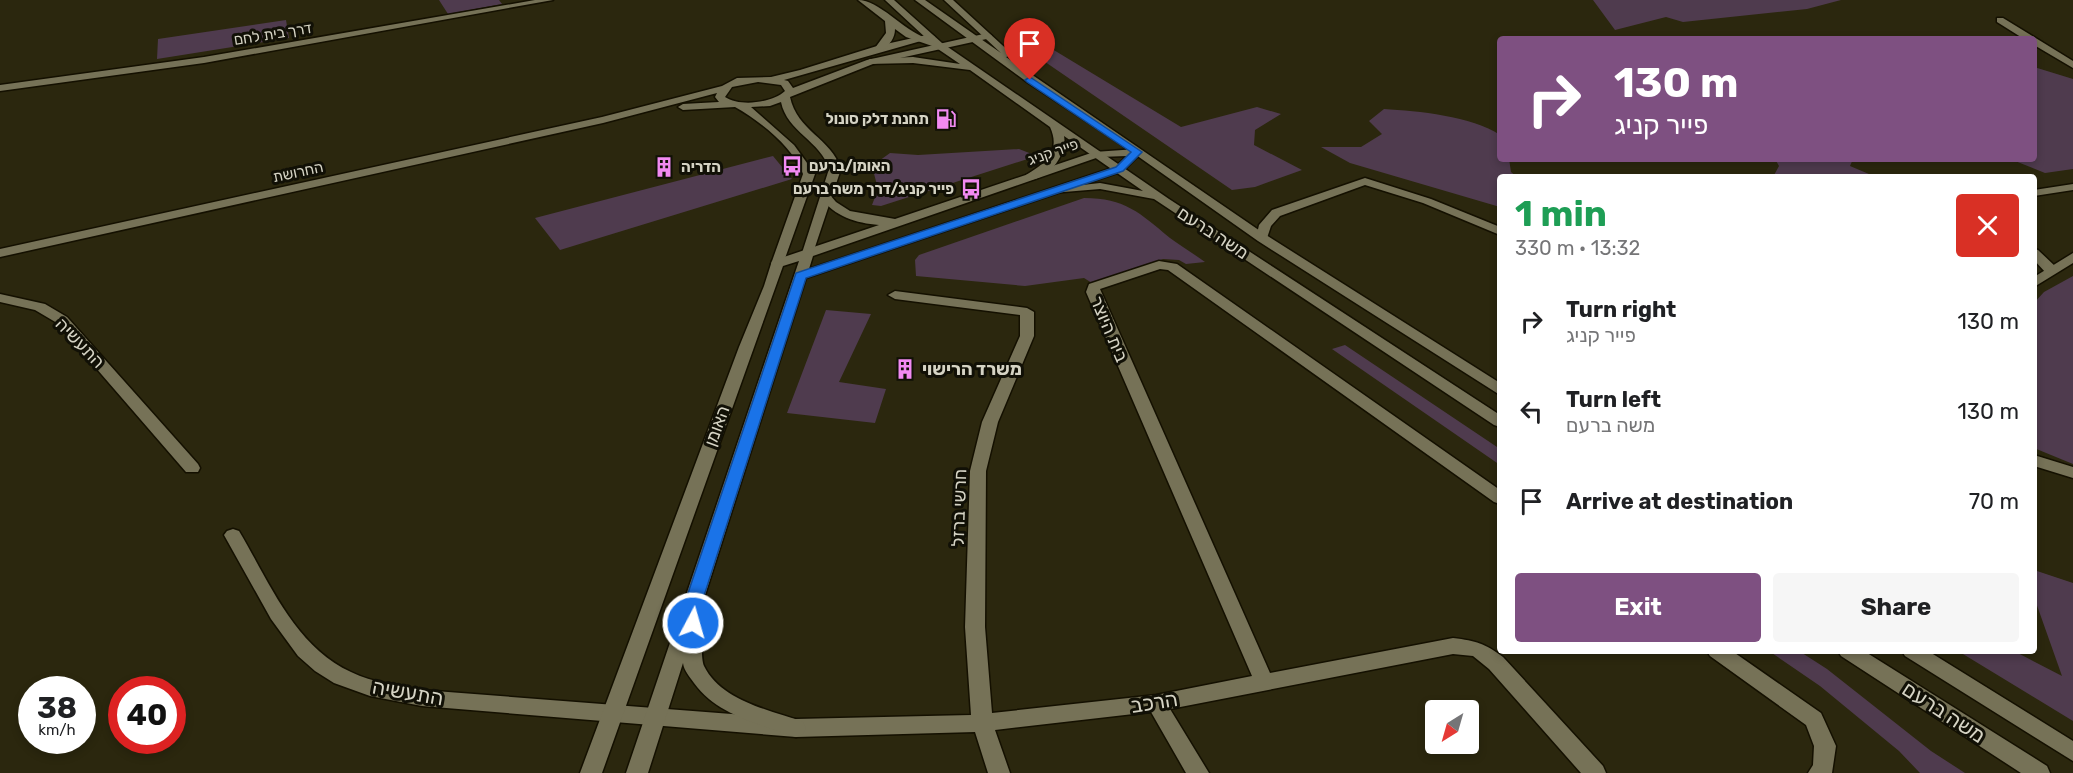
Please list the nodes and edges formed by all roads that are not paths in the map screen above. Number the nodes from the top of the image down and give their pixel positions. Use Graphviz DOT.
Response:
graph roads {
  1 [pos="549,0"];
  2 [pos="862,0"];
  3 [pos="889,0"];
  4 [pos="919,0"];
  5 [pos="948,0"];
  6 [pos="2000,20"];
  7 [pos="889,22"];
  8 [pos="981,28"];
  9 [pos="964,31"];
  10 [pos="953,33"];
  11 [pos="942,35"];
  12 [pos="988,36"];
  13 [pos="2026,36"];
  14 [pos="931,37"];
  15 [pos="975,38"];
  16 [pos="918,39"];
  17 [pos="2037,43"];
  18 [pos="939,45"];
  19 [pos="880,48"];
  20 [pos="870,62"];
  21 [pos="2073,65"];
  22 [pos="979,72"];
  23 [pos="771,79"];
  24 [pos="1030,80"];
  25 [pos="0,88"];
  26 [pos="724,88"];
  27 [pos="786,96"];
  28 [pos="736,105"];
  29 [pos="603,120"];
  30 [pos="1054,123"];
  31 [pos="1137,152"];
  32 [pos="1098,154"];
  33 [pos="1119,169"];
  34 [pos="1030,177"];
  35 [pos="2073,187"];
  36 [pos="1056,191"];
  37 [pos="2037,193"];
  38 [pos="826,197"];
  39 [pos="1165,201"];
  40 [pos="906,220"];
  41 [pos="1497,230"];
  42 [pos="1262,238"];
  43 [pos="0,253"];
  44 [pos="808,253"];
  45 [pos="2037,256"];
  46 [pos="2073,257"];
  47 [pos="777,264"];
  48 [pos="2051,270"];
  49 [pos="800,276"];
  50 [pos="2037,281"];
  51 [pos="895,295"];
  52 [pos="0,298"];
  53 [pos="1497,388"];
  54 [pos="1497,420"];
  55 [pos="2037,461"];
  56 [pos="192,468"];
  57 [pos="2073,473"];
  58 [pos="1497,496"];
  59 [pos="233,535"];
  60 [pos="693,602"];
  61 [pos="1721,654"];
  62 [pos="1853,654"];
  63 [pos="1917,654"];
  64 [pos="1264,682"];
  65 [pos="1156,703"];
  66 [pos="612,714"];
  67 [pos="656,718"];
  68 [pos="982,723"];
  69 [pos="796,728"];
  70 [pos="2073,752"];
  71 [pos="591,773"];
  72 [pos="637,773"];
  73 [pos="999,773"];
  74 [pos="1198,773"];
  75 [pos="1595,773"];
  76 [pos="1819,773"];
  77 [pos="2039,773"];
  1 -- 25 [label="street, דרך בית לחם"];
  2 -- 7 [label="street"];
  3 -- 14 [label="street, משה ברעם"];
  4 -- 9 [label="street"];
  5 -- 8 [label="street"];
  6 -- 13 [label="street"];
  7 -- 16 [label="street"];
  7 -- 19 [label="street"];
  8 -- 9 [label="street"];
  8 -- 12 [label="street"];
  9 -- 10 [label="street"];
  9 -- 15 [label="street"];
  11 -- 14 [label="street"];
  12 -- 15 [label="street"];
  12 -- 24 [label="street"];
  14 -- 16 [label="street"];
  14 -- 18 [label="street, משה ברעם"];
  15 -- 18 [label="street"];
  15 -- 24 [label="street"];
  16 -- 18 [label="street"];
  16 -- 19 [label="street"];
  17 -- 21 [label="street"];
  18 -- 20 [label="street"];
  18 -- 22 [label="street, משה ברעם"];
  19 -- 23 [label="street"];
  20 -- 22 [label="street"];
  20 -- 27 [label="street"];
  22 -- 30 [label="street, משה ברעם"];
  23 -- 26 [label="street, החרושת"];
  23 -- 27 [label="street"];
  24 -- 31 [label="street, משה ברעם"];
  26 -- 28 [label="street"];
  26 -- 29 [label="street, החרושת"];
  27 -- 28 [label="street, החרושת"];
  27 -- 38 [label="street, האומן"];
  28 -- 29 [label="street, החרושת"];
  28 -- 47 [label="street, האומן"];
  29 -- 43 [label="street, החרושת"];
  30 -- 32 [label="street, משה ברעם"];
  30 -- 34 [label="street"];
  31 -- 32 [label="street, פייר קניג"];
  31 -- 33 [label="street"];
  31 -- 42 [label="street, משה ברעם"];
  32 -- 33 [label="street, משה ברעם"];
  32 -- 34 [label="street, פייר קניג"];
  33 -- 36 [label="street"];
  33 -- 39 [label="street, משה ברעם"];
  34 -- 40 [label="street, פייר קניג"];
  35 -- 37 [label="street"];
  36 -- 39 [label="street"];
  36 -- 49 [label="street"];
  38 -- 40 [label="street"];
  38 -- 44 [label="street, האומן"];
  39 -- 54 [label="street, משה ברעם"];
  40 -- 44 [label="street, פייר קניג"];
  41 -- 42 [label="street"];
  42 -- 53 [label="street, משה ברעם"];
  44 -- 47 [label="street, פייר קניג"];
  44 -- 49 [label="street, האומן"];
  45 -- 48 [label="street"];
  46 -- 48 [label="street"];
  47 -- 66 [label="street, האומן"];
  48 -- 50 [label="street"];
  49 -- 60 [label="street, האומן"];
  51 -- 68 [label="street, חרשי ברזל"];
  52 -- 56 [label="street, התעשיה"];
  55 -- 57 [label="street"];
  58 -- 64 [label="street, בית היוצר"];
  59 -- 66 [label="street, התעשיה"];
  60 -- 67 [label="street, האומן"];
  60 -- 69 [label="street"];
  61 -- 76 [label="street"];
  62 -- 77 [label="street, משה ברעם"];
  63 -- 70 [label="street, משה ברעם"];
  64 -- 65 [label="street, הרכב"];
  64 -- 75 [label="street, הרכב"];
  65 -- 68 [label="street, הרכב"];
  65 -- 74 [label="street"];
  66 -- 67 [label="street, התעשיה"];
  66 -- 71 [label="street, האומן"];
  67 -- 69 [label="street, הרכב"];
  67 -- 72 [label="street, האומן"];
  68 -- 69 [label="street, הרכב"];
  68 -- 73 [label="street, חרשי ברזל"];
}
